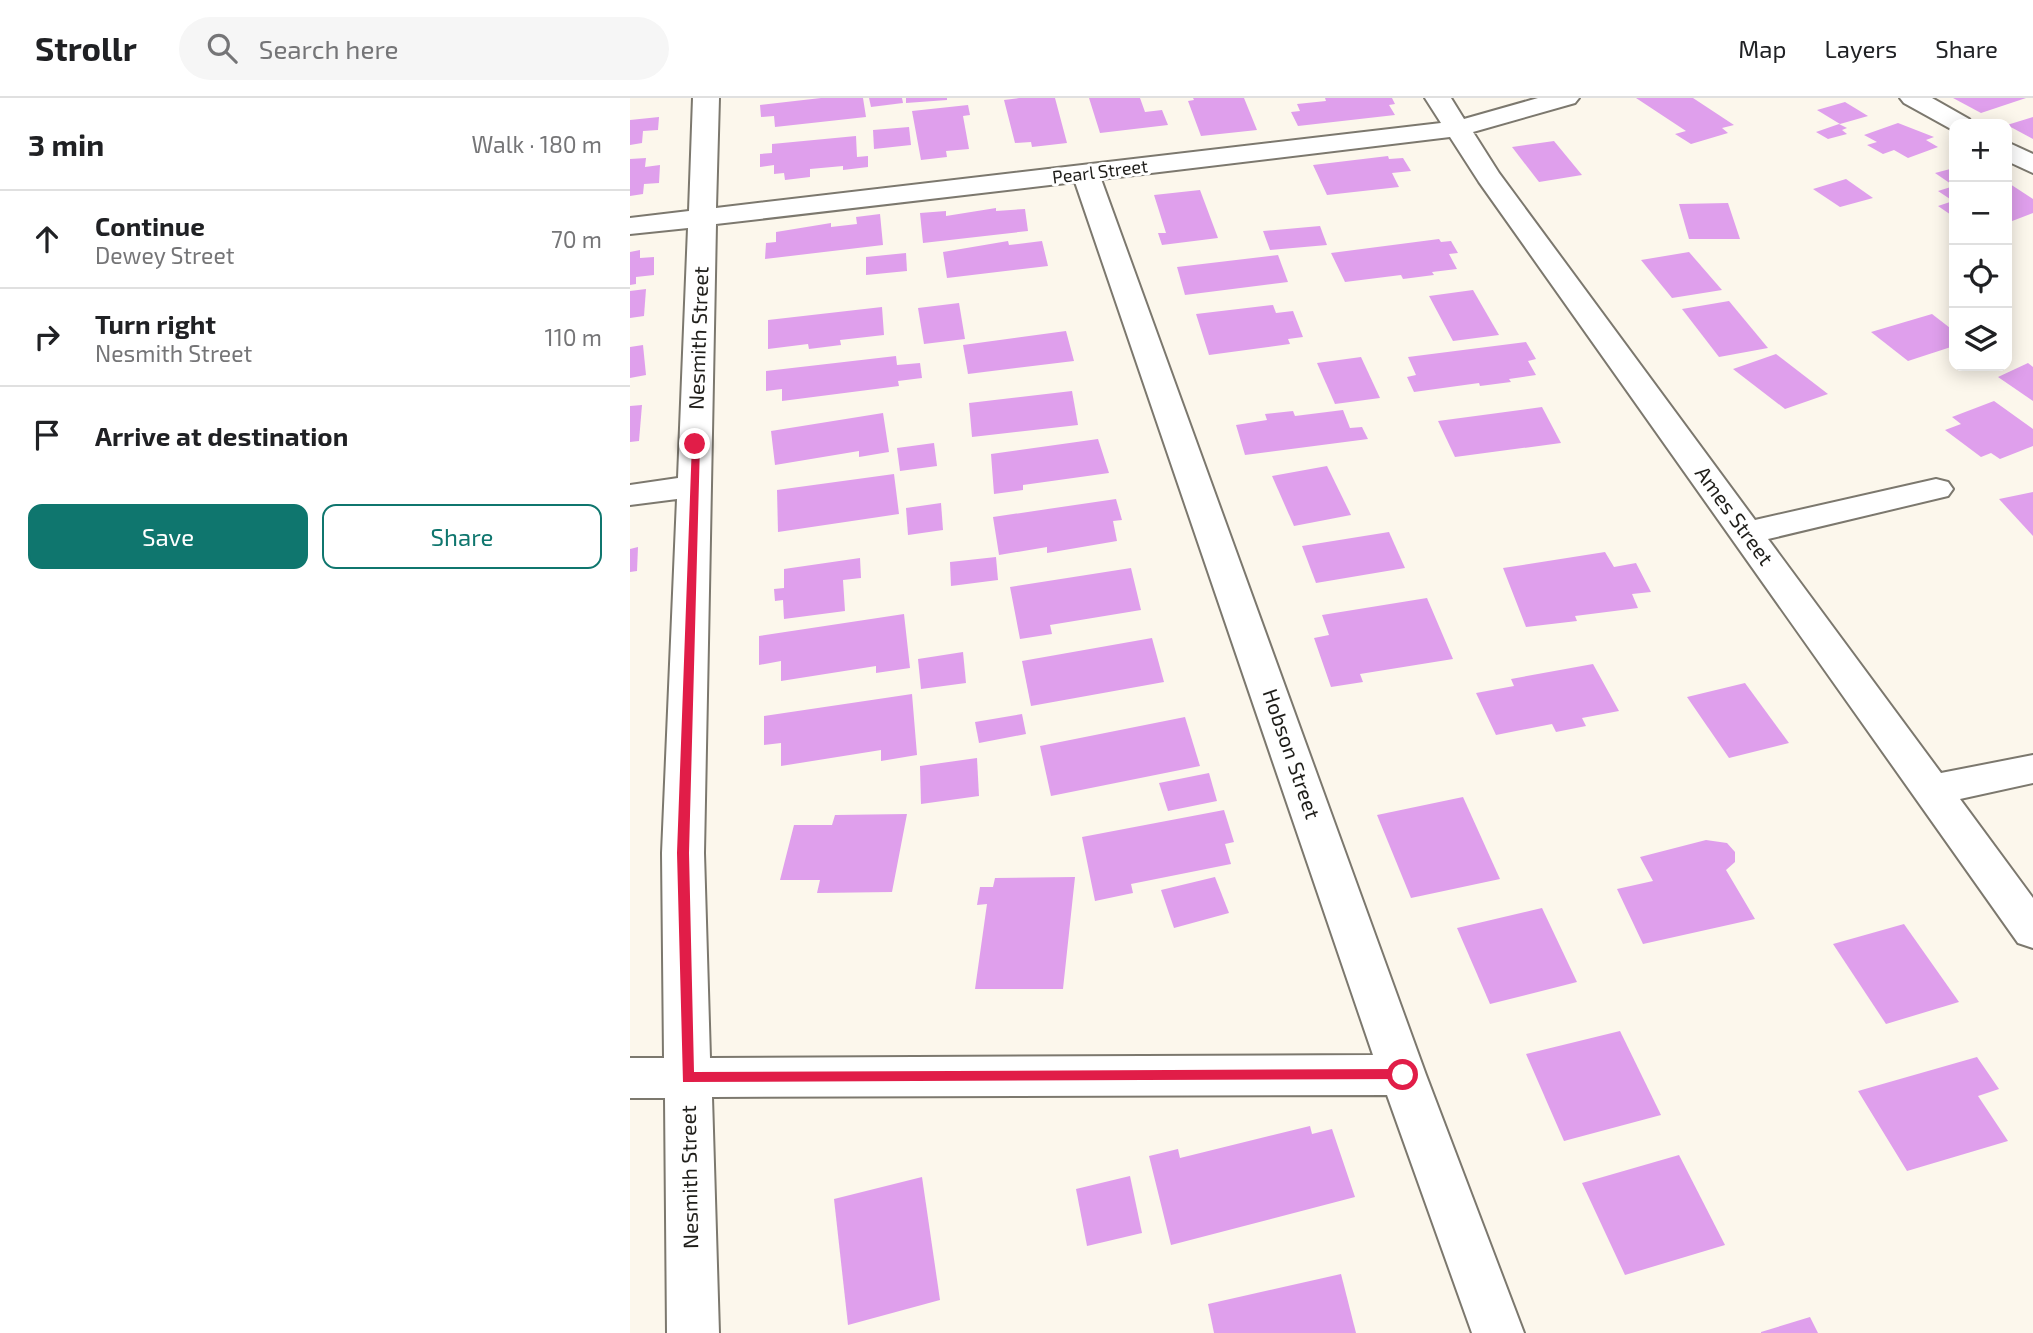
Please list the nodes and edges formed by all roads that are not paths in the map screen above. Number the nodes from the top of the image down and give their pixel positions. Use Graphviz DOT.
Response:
graph roads {
  1 [pos="706,98"];
  2 [pos="1438,98"];
  3 [pos="1566,98"];
  4 [pos="1913,98"];
  5 [pos="1951,119"];
  6 [pos="1457,128"];
  7 [pos="2012,153"];
  8 [pos="2033,165"];
  9 [pos="1086,174"];
  10 [pos="702,218"];
  11 [pos="630,226"];
  12 [pos="694,486"];
  13 [pos="1936,489"];
  14 [pos="630,495"];
  15 [pos="1746,533"];
  16 [pos="2033,769"];
  17 [pos="1931,790"];
  18 [pos="2033,931"];
  19 [pos="1403,1075"];
  20 [pos="687,1077"];
  21 [pos="630,1078"];
  22 [pos="693,1333"];
  23 [pos="1498,1333"];
  1 -- 10 [label="street, Nesmith Street"];
  2 -- 6 [label="street, Ames Street"];
  3 -- 6 [label="street, Pearl Street"];
  4 -- 5 [label="street"];
  6 -- 9 [label="street, Pearl Street"];
  6 -- 15 [label="street, Ames Street"];
  7 -- 8 [label="street"];
  9 -- 10 [label="street, Pearl Street"];
  9 -- 19 [label="street, Hobson Street"];
  10 -- 11 [label="street, Pearl Street"];
  10 -- 12 [label="street, Nesmith Street"];
  12 -- 14 [label="street"];
  12 -- 20 [label="street, Nesmith Street"];
  13 -- 15 [label="street"];
  15 -- 17 [label="street, Ames Street"];
  16 -- 17 [label="street"];
  17 -- 18 [label="street, Ames Street"];
  19 -- 20 [label="street"];
  19 -- 23 [label="street, Hobson Street"];
  20 -- 21 [label="street"];
  20 -- 22 [label="street, Nesmith Street"];
}
